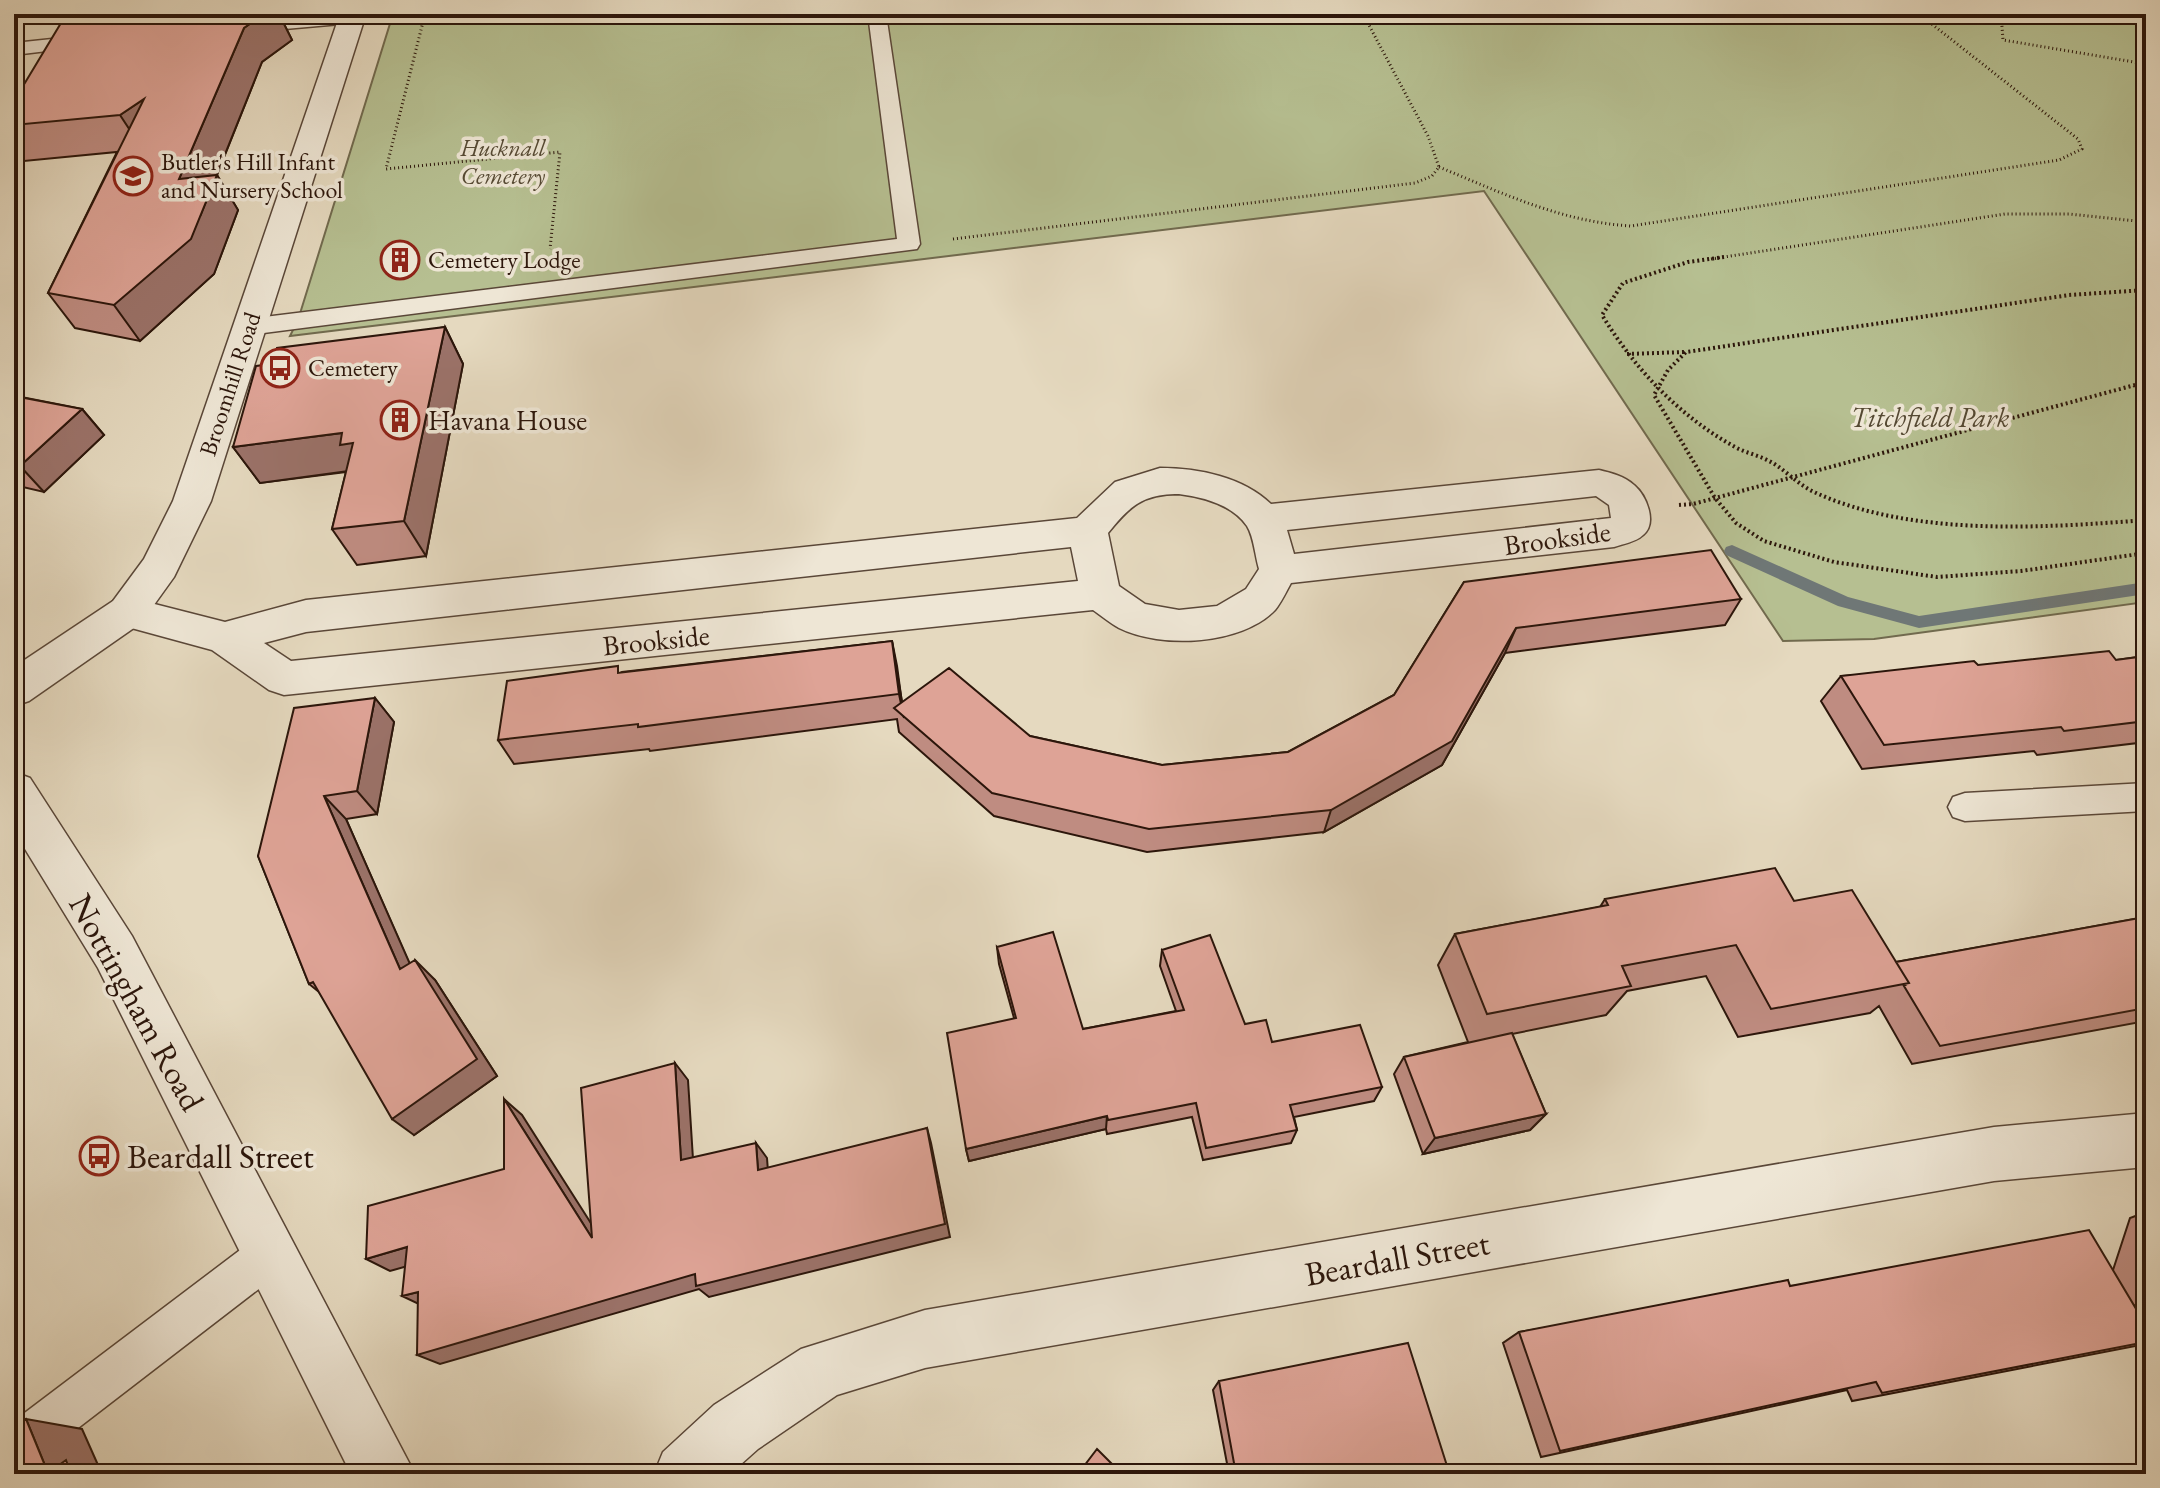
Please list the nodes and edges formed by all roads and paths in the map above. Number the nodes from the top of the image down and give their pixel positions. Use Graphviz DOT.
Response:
graph roads {
  1 [pos="425,14"];
  2 [pos="520,14"];
  3 [pos="877,14"];
  4 [pos="1363,14"];
  5 [pos="1919,14"];
  6 [pos="2001,14"];
  7 [pos="352,16"];
  8 [pos="423,22"];
  9 [pos="221,28"];
  10 [pos="105,40"];
  11 [pos="14,49"];
  12 [pos="2146,64"];
  13 [pos="1439,167"];
  14 [pos="2146,222"];
  15 [pos="909,244"];
  16 [pos="545,289"];
  17 [pos="2146,290"];
  18 [pos="248,327"];
  19 [pos="1686,352"];
  20 [pos="1626,354"];
  21 [pos="2146,382"];
  22 [pos="2134,385"];
  23 [pos="1660,386"];
  24 [pos="2146,397"];
  25 [pos="1791,477"];
  26 [pos="1715,498"];
  27 [pos="1631,509"];
  28 [pos="1263,519"];
  29 [pos="2146,520"];
  30 [pos="1088,531"];
  31 [pos="2146,553"];
  32 [pos="1279,570"];
  33 [pos="1100,594"];
  34 [pos="127,612"];
  35 [pos="225,638"];
  36 [pos="14,689"];
  37 [pos="14,791"];
  38 [pos="2146,797"];
  39 [pos="1965,807"];
  40 [pos="2146,1140"];
  41 [pos="271,1253"];
  42 [pos="14,1449"];
  43 [pos="384,1474"];
  44 [pos="685,1474"];
  1 -- 8 [label="path"];
  2 -- 8 [label="path"];
  3 -- 15 [label="lane"];
  4 -- 13 [label="path"];
  5 -- 13 [label="path"];
  6 -- 12 [label="path"];
  7 -- 9 [label="lane"];
  7 -- 18 [label="street, Broomhill Road"];
  8 -- 16 [label="path"];
  10 -- 11 [label="lane"];
  13 -- 15 [label="path"];
  14 -- 20 [label="path"];
  15 -- 16 [label="lane"];
  16 -- 18 [label="lane"];
  17 -- 19 [label="path"];
  18 -- 34 [label="street, Broomhill Road"];
  19 -- 20 [label="path"];
  19 -- 23 [label="path"];
  20 -- 23 [label="path"];
  21 -- 22 [label="path"];
  22 -- 24 [label="path"];
  22 -- 25 [label="path"];
  23 -- 25 [label="path"];
  23 -- 26 [label="path"];
  25 -- 26 [label="path"];
  25 -- 29 [label="path"];
  26 -- 27 [label="path"];
  26 -- 31 [label="path"];
  27 -- 28 [label="street, Brookside"];
  27 -- 32 [label="street, Brookside"];
  28 -- 30 [label="street"];
  28 -- 32 [label="street"];
  30 -- 33 [label="street"];
  30 -- 35 [label="street"];
  32 -- 33 [label="street"];
  33 -- 35 [label="street, Brookside"];
  34 -- 35 [label="street, Brookside"];
  34 -- 36 [label="street, Broomhill Road"];
  37 -- 41 [label="street, Nottingham Road"];
  38 -- 39 [label="lane"];
  40 -- 44 [label="street, Beardall Street"];
  41 -- 42 [label="lane"];
  41 -- 43 [label="street, Nottingham Road"];
}
